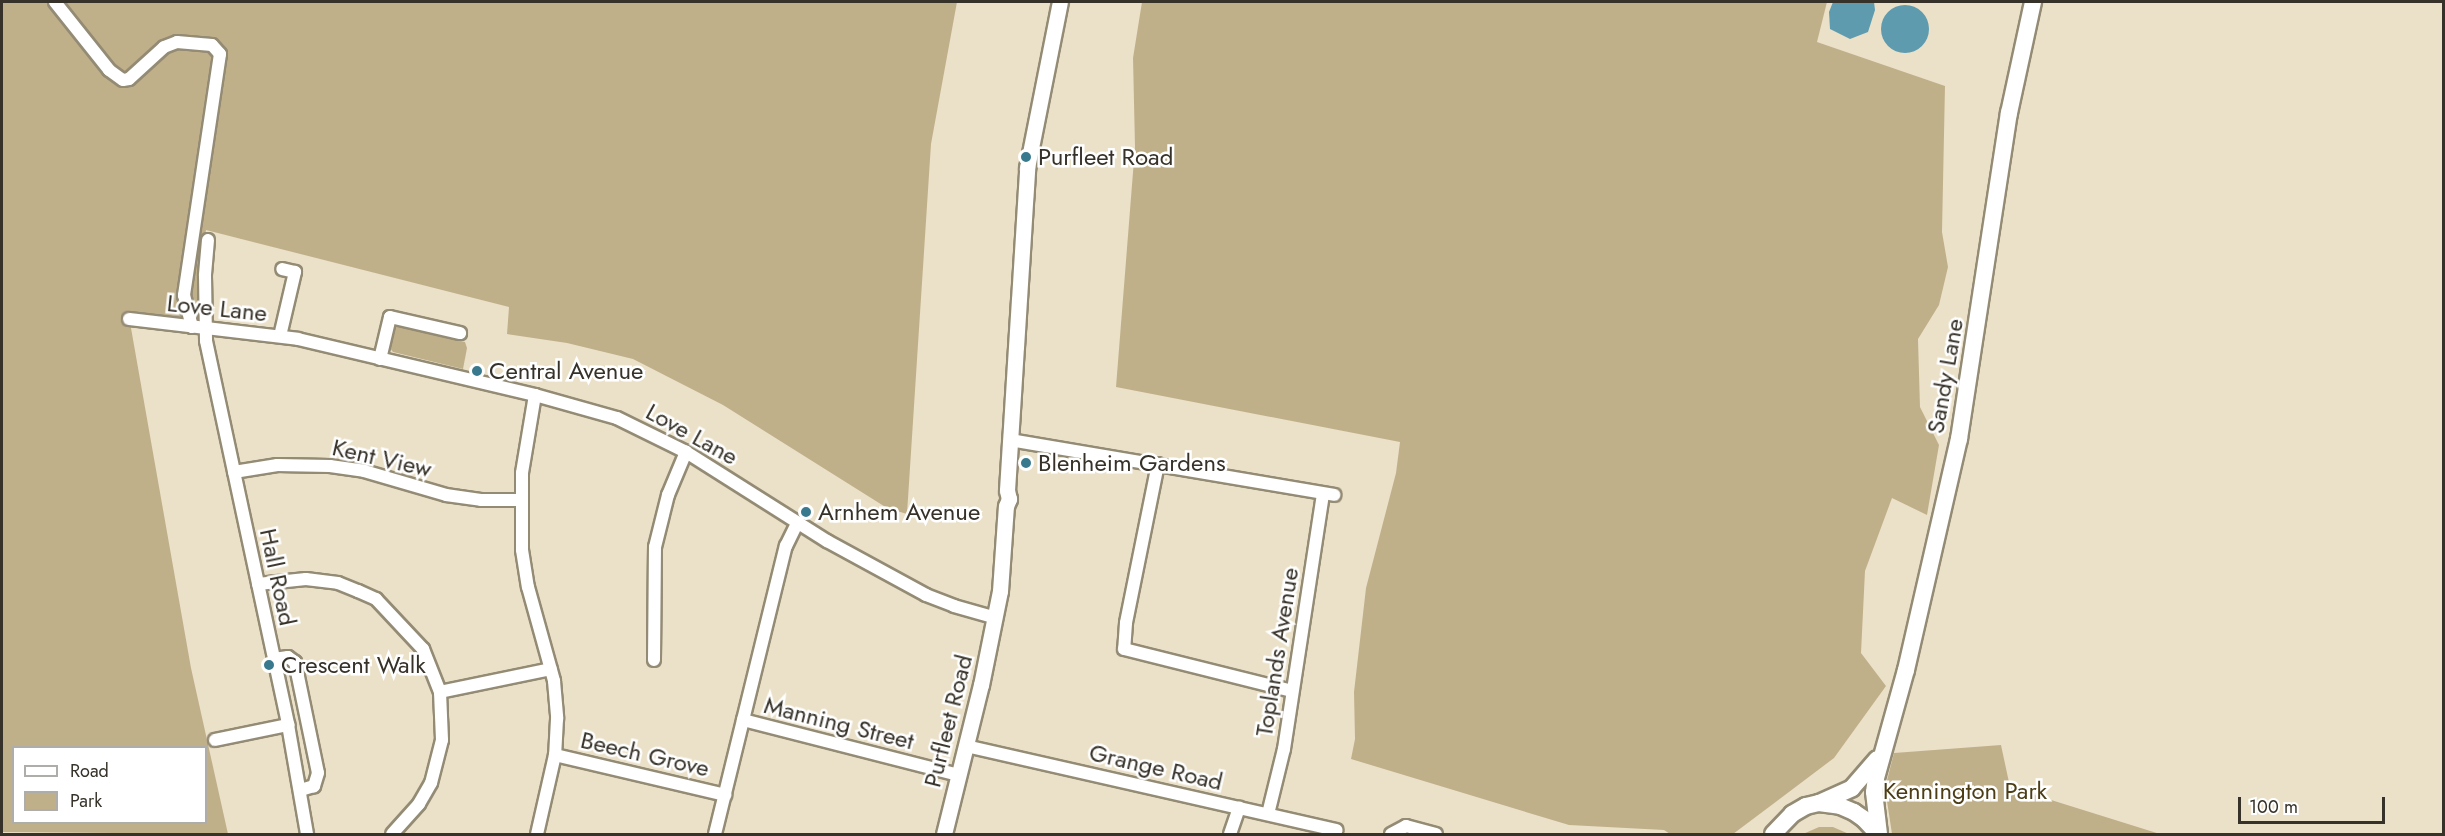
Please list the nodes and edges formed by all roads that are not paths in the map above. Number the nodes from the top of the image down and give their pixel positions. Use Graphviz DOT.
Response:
graph roads {
  1 [pos="55,2"];
  2 [pos="1060,2"];
  3 [pos="2033,2"];
  4 [pos="208,240"];
  5 [pos="282,268"];
  6 [pos="129,319"];
  7 [pos="192,327"];
  8 [pos="205,328"];
  9 [pos="460,333"];
  10 [pos="280,336"];
  11 [pos="380,359"];
  12 [pos="536,395"];
  13 [pos="1010,440"];
  14 [pos="686,452"];
  15 [pos="1158,464"];
  16 [pos="234,472"];
  17 [pos="520,500"];
  18 [pos="797,523"];
  19 [pos="258,584"];
  20 [pos="996,618"];
  21 [pos="273,659"];
  22 [pos="654,660"];
  23 [pos="551,669"];
  24 [pos="1292,691"];
  25 [pos="440,692"];
  26 [pos="743,720"];
  27 [pos="288,725"];
  28 [pos="215,740"];
  29 [pos="966,746"];
  30 [pos="1881,753"];
  31 [pos="555,755"];
  32 [pos="959,775"];
  33 [pos="301,790"];
  34 [pos="725,795"];
  35 [pos="1819,804"];
  36 [pos="1239,808"];
  37 [pos="1268,814"];
  38 [pos="1337,830"];
  39 [pos="398,833"];
  40 [pos="307,834"];
  41 [pos="537,834"];
  42 [pos="716,834"];
  43 [pos="944,834"];
  44 [pos="1230,834"];
  45 [pos="1391,834"];
  46 [pos="1436,834"];
  47 [pos="1773,834"];
  48 [pos="1879,834"];
  1 -- 7 [label="street"];
  2 -- 13 [label="street"];
  3 -- 30 [label="main road, Sandy Lane"];
  4 -- 8 [label="street, Hall Road"];
  5 -- 10 [label="street"];
  6 -- 7 [label="street, Love Lane"];
  7 -- 8 [label="street, Love Lane"];
  8 -- 10 [label="street, Love Lane"];
  8 -- 16 [label="street, Hall Road"];
  9 -- 11 [label="street"];
  10 -- 11 [label="street, Love Lane"];
  11 -- 12 [label="street, Love Lane"];
  12 -- 14 [label="street, Love Lane"];
  12 -- 17 [label="street"];
  13 -- 15 [label="street"];
  13 -- 20 [label="street, Purfleet Road"];
  14 -- 18 [label="street, Love Lane"];
  14 -- 22 [label="street"];
  15 -- 24 [label="street"];
  15 -- 24 [label="street, Toplands Avenue"];
  16 -- 17 [label="street, Kent View"];
  16 -- 19 [label="street, Hall Road"];
  17 -- 23 [label="street"];
  18 -- 20 [label="street, Love Lane"];
  18 -- 26 [label="street"];
  19 -- 21 [label="street, Hall Road"];
  19 -- 25 [label="street"];
  20 -- 29 [label="street, Purfleet Road"];
  21 -- 27 [label="street, Hall Road"];
  21 -- 33 [label="street"];
  23 -- 25 [label="street"];
  23 -- 31 [label="street"];
  24 -- 37 [label="street, Toplands Avenue"];
  25 -- 39 [label="street"];
  26 -- 32 [label="street, Manning Street"];
  26 -- 34 [label="street"];
  27 -- 28 [label="street"];
  27 -- 33 [label="street, Hall Road"];
  29 -- 32 [label="street, Purfleet Road"];
  29 -- 36 [label="street, Grange Road"];
  30 -- 35 [label="main road, Sandy Lane"];
  30 -- 48 [label="main road, Sandy Lane"];
  31 -- 34 [label="street, Beech Grove"];
  31 -- 41 [label="street"];
  32 -- 43 [label="street, Purfleet Road"];
  33 -- 40 [label="street, Hall Road"];
  34 -- 42 [label="street"];
  35 -- 47 [label="main road, Sandy Lane"];
  35 -- 48 [label="main road"];
  36 -- 37 [label="street, Grange Road"];
  36 -- 44 [label="street"];
  37 -- 38 [label="street, Grange Road"];
  45 -- 46 [label="street"];
}
